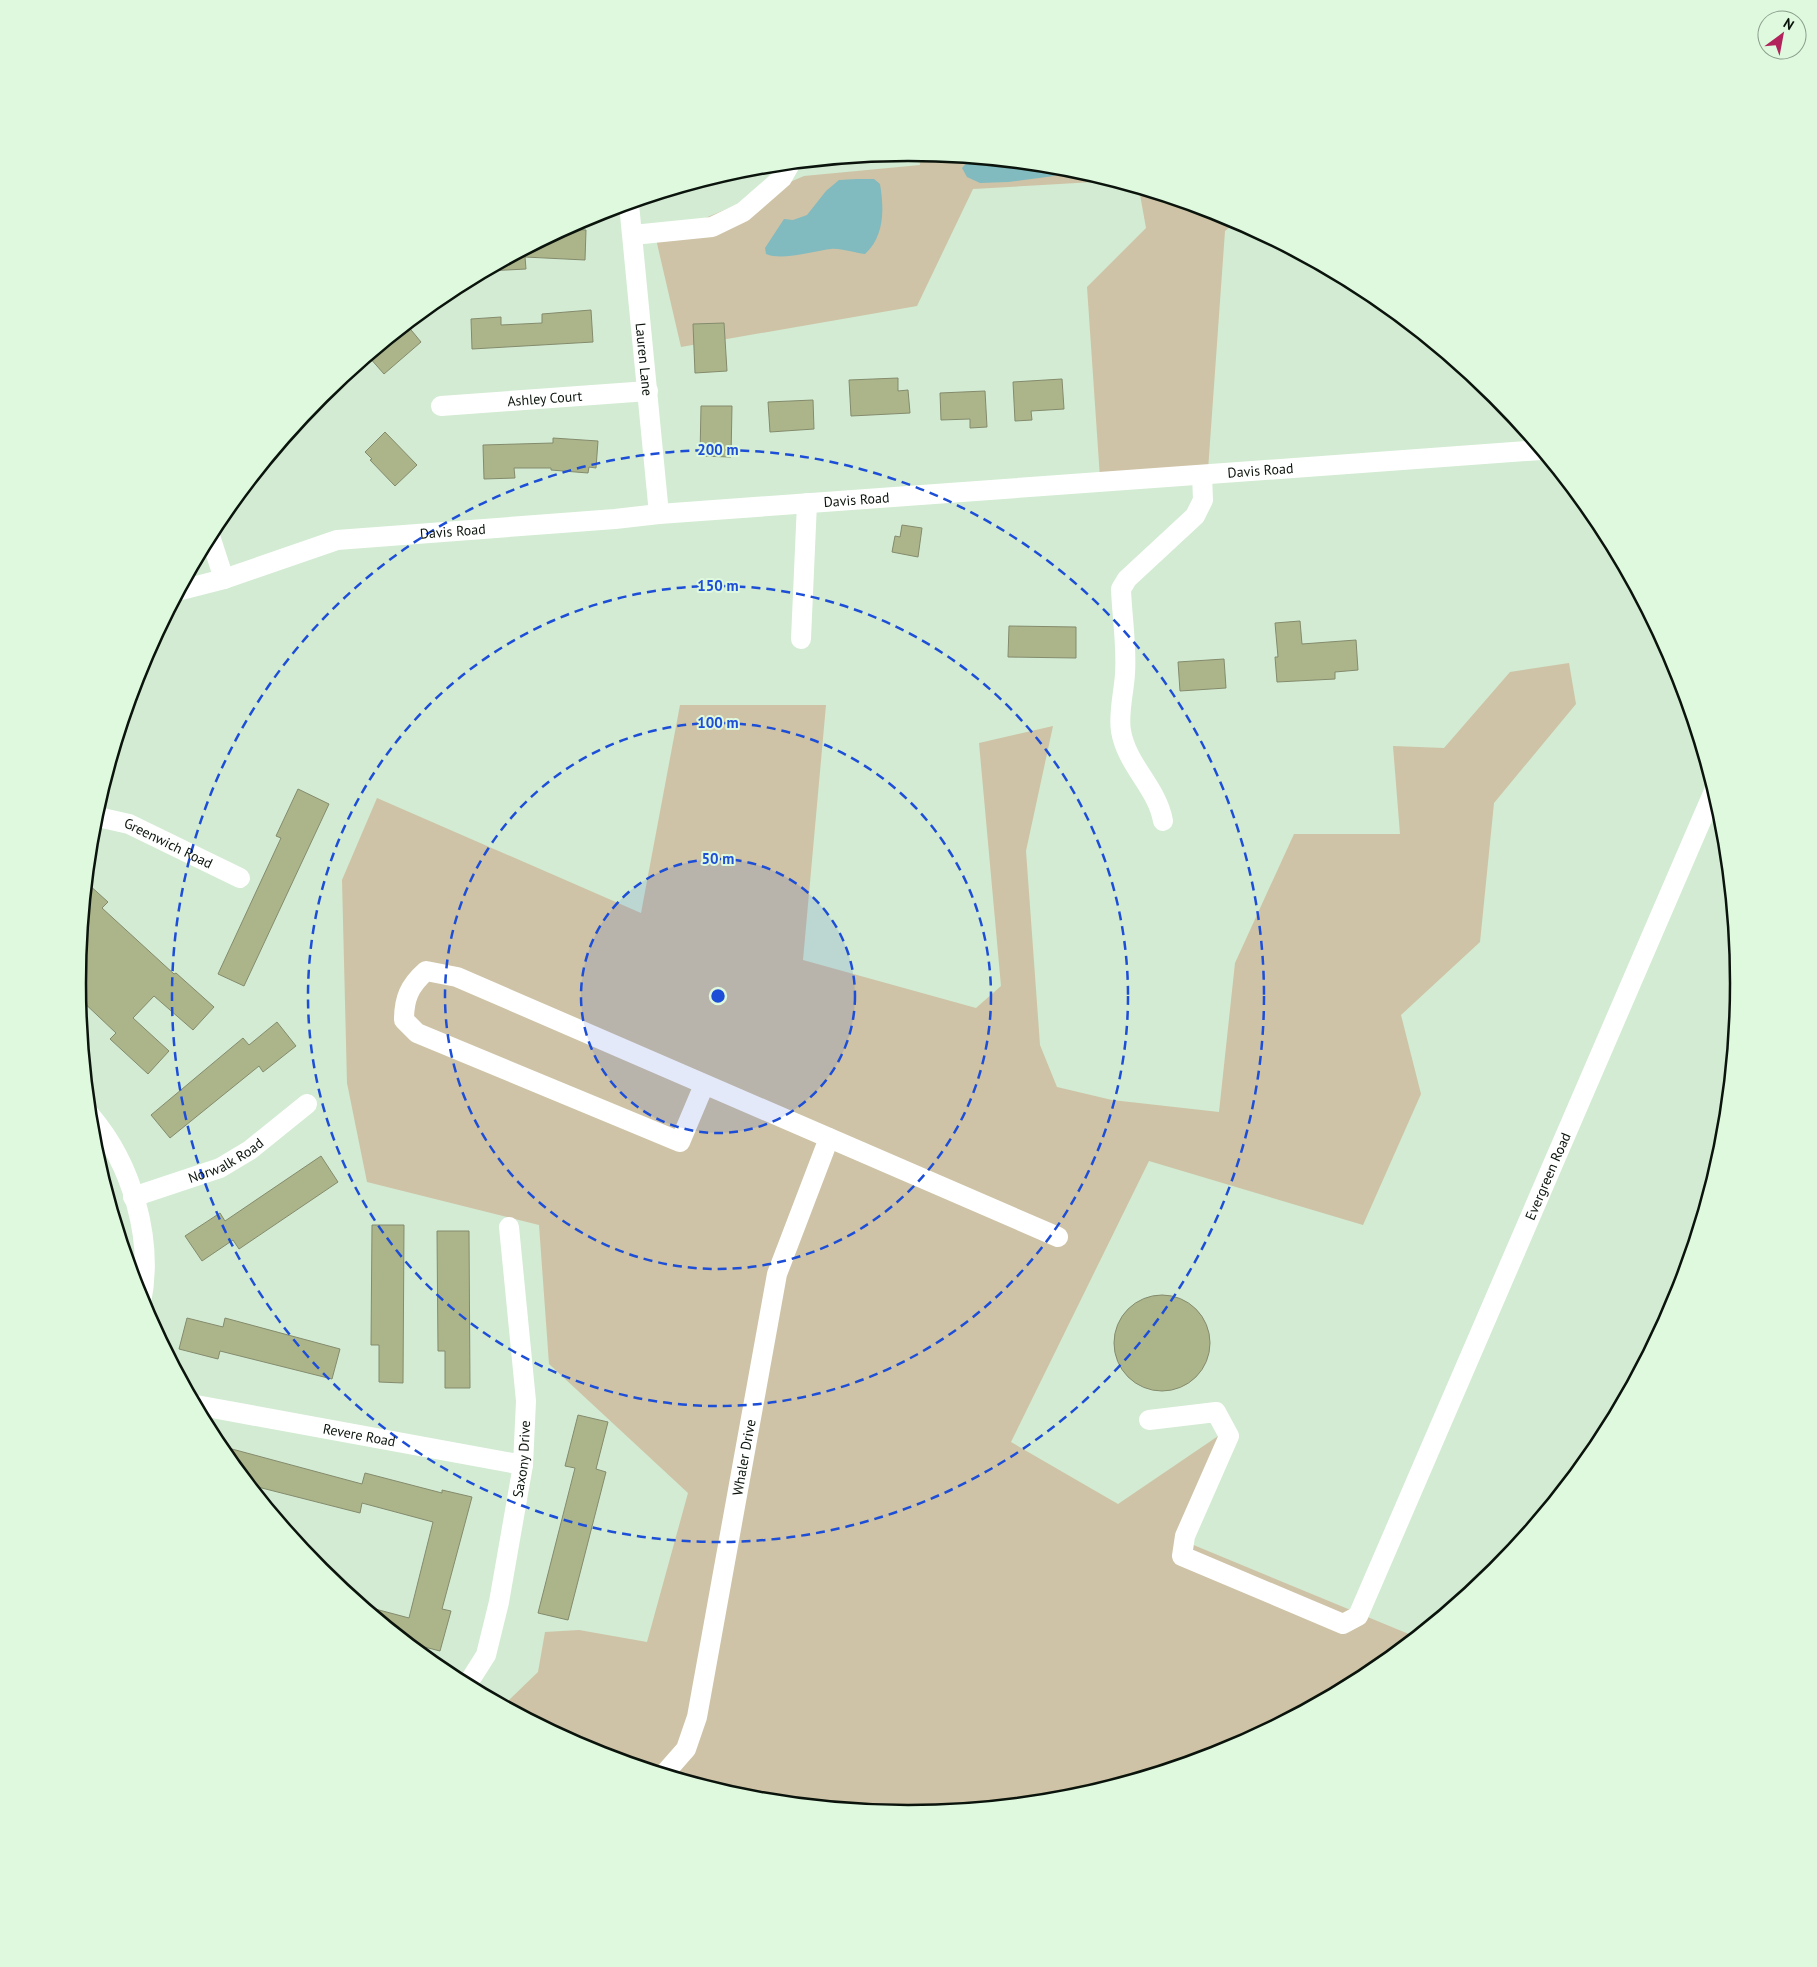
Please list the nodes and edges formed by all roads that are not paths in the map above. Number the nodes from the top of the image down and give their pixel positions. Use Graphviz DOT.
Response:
graph roads {
  1 [pos="786,170"];
  2 [pos="631,210"];
  3 [pos="633,235"];
  4 [pos="648,391"];
  5 [pos="441,406"];
  6 [pos="1535,450"];
  7 [pos="1202,475"];
  8 [pos="806,503"];
  9 [pos="659,514"];
  10 [pos="213,545"];
  11 [pos="224,579"];
  12 [pos="187,588"];
  13 [pos="802,639"];
  14 [pos="1710,801"];
  15 [pos="103,818"];
  16 [pos="1163,821"];
  17 [pos="240,878"];
  18 [pos="704,1085"];
  19 [pos="307,1104"];
  20 [pos="99,1129"];
  21 [pos="829,1138"];
  22 [pos="133,1197"];
  23 [pos="509,1227"];
  24 [pos="1058,1237"];
  25 [pos="143,1282"];
  26 [pos="203,1406"];
  27 [pos="1149,1420"];
  28 [pos="523,1464"];
  29 [pos="471,1679"];
  30 [pos="668,1769"];
  1 -- 3 [label="street"];
  2 -- 3 [label="street, Lauren Lane"];
  3 -- 4 [label="street, Lauren Lane"];
  4 -- 5 [label="street, Ashley Court"];
  4 -- 9 [label="street, Lauren Lane"];
  6 -- 7 [label="street, Davis Road"];
  7 -- 8 [label="street, Davis Road"];
  7 -- 16 [label="street"];
  8 -- 9 [label="street, Davis Road"];
  8 -- 13 [label="street"];
  9 -- 11 [label="street, Davis Road"];
  10 -- 11 [label="street"];
  11 -- 12 [label="street, Davis Road"];
  14 -- 27 [label="street, Evergreen Road"];
  15 -- 17 [label="street, Greenwich Road"];
  18 -- 18 [label="street"];
  18 -- 21 [label="street"];
  19 -- 22 [label="street, Norwalk Road"];
  20 -- 22 [label="street"];
  21 -- 24 [label="street"];
  21 -- 30 [label="street, Whaler Drive"];
  22 -- 25 [label="street"];
  23 -- 28 [label="street, Saxony Drive"];
  26 -- 28 [label="street, Revere Road"];
  28 -- 29 [label="street, Saxony Drive"];
}
